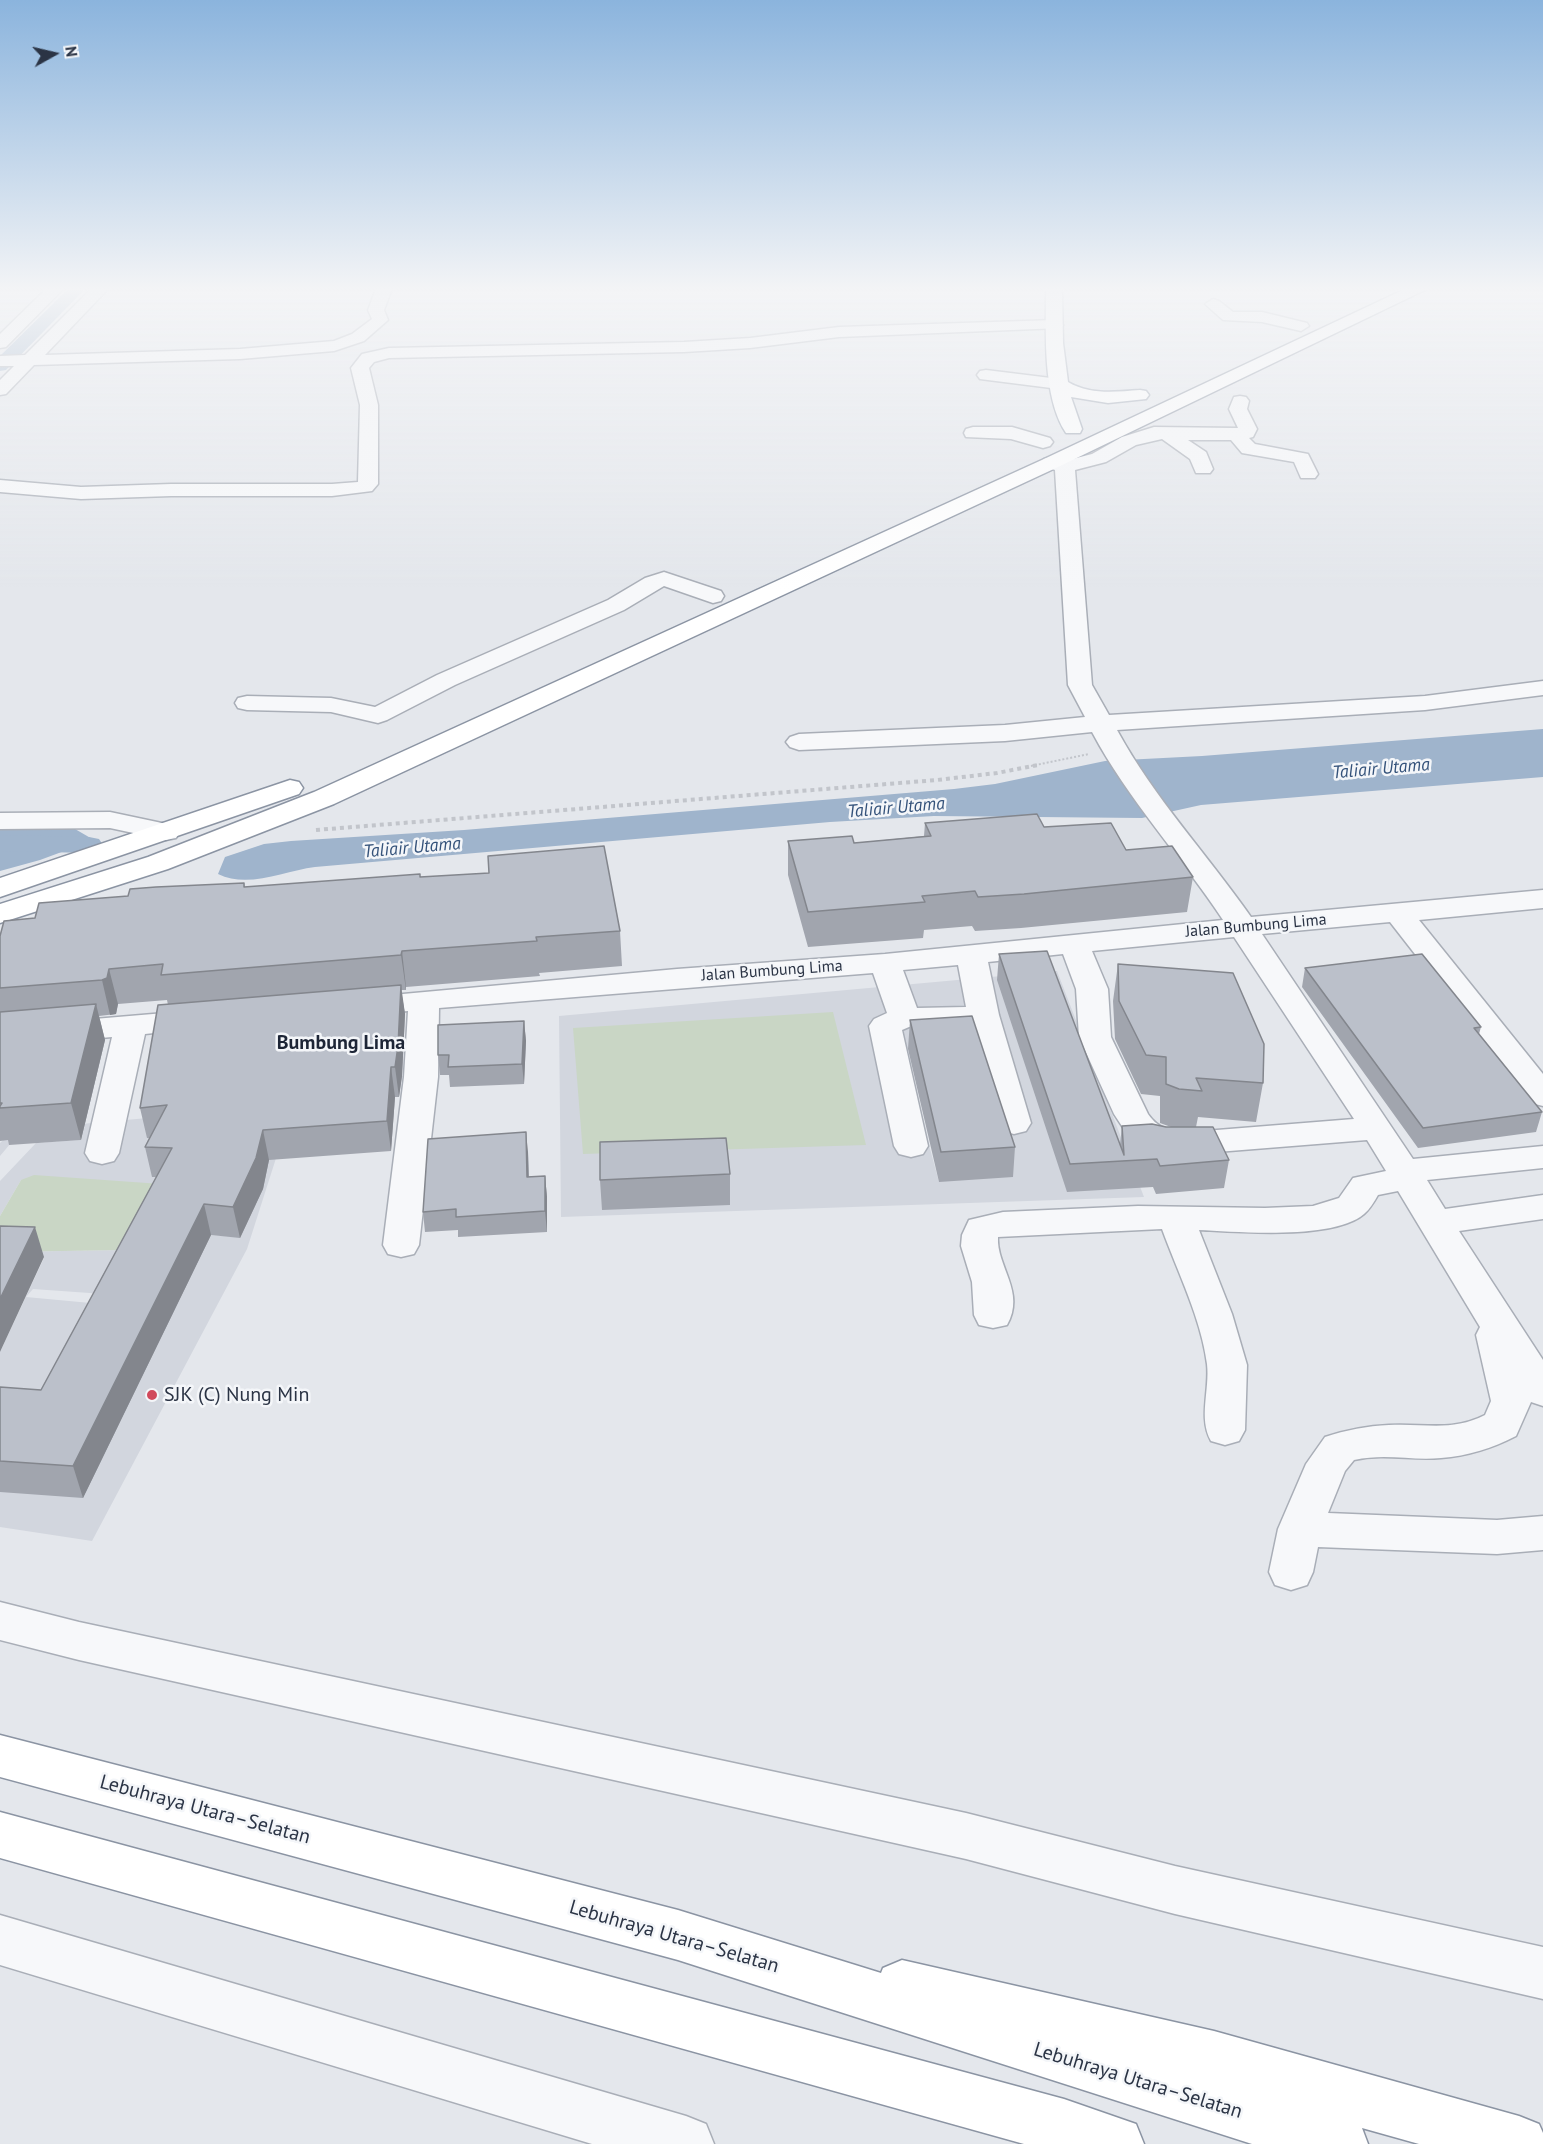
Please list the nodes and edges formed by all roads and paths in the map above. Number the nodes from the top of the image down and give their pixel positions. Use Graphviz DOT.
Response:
graph roads {
  1 [pos="365,389"];
  2 [pos="1060,389"];
  3 [pos="1069,389"];
  4 [pos="1155,389"];
  5 [pos="1210,389"];
  6 [pos="1140,395"];
  7 [pos="1240,401"];
  8 [pos="1073,429"];
  9 [pos="973,433"];
  10 [pos="1169,435"];
  11 [pos="1236,435"];
  12 [pos="1042,442"];
  13 [pos="1011,457"];
  14 [pos="1058,465"];
  15 [pos="1203,469"];
  16 [pos="1308,474"];
  17 [pos="0,486"];
  18 [pos="777,566"];
  19 [pos="706,594"];
  20 [pos="1543,688"];
  21 [pos="247,704"];
  22 [pos="1110,741"];
  23 [pos="799,742"];
  24 [pos="350,763"];
  25 [pos="306,781"];
  26 [pos="0,821"];
  27 [pos="316,830"];
  28 [pos="156,835"];
  29 [pos="5,886"];
  30 [pos="1543,899"];
  31 [pos="1398,913"];
  32 [pos="0,914"];
  33 [pos="1242,928"];
  34 [pos="1074,944"];
  35 [pos="970,954"];
  36 [pos="1436,960"];
  37 [pos="885,963"];
  38 [pos="1401,964"];
  39 [pos="1310,974"];
  40 [pos="1275,978"];
  41 [pos="424,1000"];
  42 [pos="330,1008"];
  43 [pos="983,1015"];
  44 [pos="904,1017"];
  45 [pos="225,1018"];
  46 [pos="131,1026"];
  47 [pos="0,1037"];
  48 [pos="1543,1096"];
  49 [pos="1014,1123"];
  50 [pos="1377,1128"];
  51 [pos="911,1146"];
  52 [pos="102,1153"];
  53 [pos="1543,1157"];
  54 [pos="1407,1174"];
  55 [pos="1543,1208"];
  56 [pos="1176,1217"];
  57 [pos="1435,1223"];
  58 [pos="401,1245"];
  59 [pos="1489,1310"];
  60 [pos="993,1315"];
  61 [pos="1543,1391"];
  62 [pos="1226,1430"];
  63 [pos="1300,1528"];
  64 [pos="1543,1533"];
  65 [pos="1291,1572"];
  66 [pos="0,1621"];
  67 [pos="0,1756"];
  68 [pos="0,1835"];
  69 [pos="678,1935"];
  70 [pos="0,1940"];
  71 [pos="1543,1973"];
  72 [pos="686,2144"];
  73 [pos="1116,2144"];
  74 [pos="1340,2144"];
  75 [pos="1519,2144"];
  1 -- 17 [label="street"];
  2 -- 8 [label="main road"];
  3 -- 6 [label="main road"];
  4 -- 6 [label="main road"];
  5 -- 14 [label="main road"];
  6 -- 8 [label="main road"];
  7 -- 11 [label="street"];
  8 -- 12 [label="main road"];
  9 -- 12 [label="street"];
  10 -- 11 [label="street"];
  10 -- 14 [label="street"];
  10 -- 15 [label="street"];
  11 -- 16 [label="street"];
  12 -- 13 [label="main road"];
  14 -- 22 [label="street"];
  14 -- 32 [label="main road"];
  18 -- 19 [label="main road"];
  19 -- 21 [label="street"];
  19 -- 24 [label="main road"];
  20 -- 22 [label="street"];
  22 -- 23 [label="street"];
  22 -- 27 [label="path"];
  22 -- 33 [label="street"];
  25 -- 28 [label="main road"];
  26 -- 28 [label="street"];
  28 -- 29 [label="main road"];
  30 -- 31 [label="street, Jalan Bumbung Lima"];
  31 -- 33 [label="street, Jalan Bumbung Lima"];
  31 -- 36 [label="street"];
  33 -- 34 [label="street, Jalan Bumbung Lima"];
  33 -- 40 [label="street"];
  34 -- 35 [label="street, Jalan Bumbung Lima"];
  34 -- 50 [label="street"];
  35 -- 37 [label="street, Jalan Bumbung Lima"];
  35 -- 43 [label="street"];
  36 -- 38 [label="street"];
  36 -- 48 [label="street"];
  37 -- 41 [label="street, Jalan Bumbung Lima"];
  37 -- 44 [label="street"];
  39 -- 40 [label="street"];
  40 -- 50 [label="street"];
  41 -- 42 [label="street, Jalan Bumbung Lima"];
  41 -- 58 [label="street"];
  43 -- 44 [label="street"];
  43 -- 49 [label="street"];
  44 -- 51 [label="street"];
  45 -- 46 [label="street"];
  46 -- 47 [label="street"];
  46 -- 52 [label="street"];
  50 -- 54 [label="street"];
  53 -- 54 [label="street"];
  54 -- 56 [label="street"];
  54 -- 57 [label="street"];
  55 -- 57 [label="street"];
  56 -- 60 [label="street"];
  56 -- 62 [label="street"];
  57 -- 59 [label="street"];
  59 -- 61 [label="street"];
  59 -- 63 [label="street"];
  63 -- 64 [label="street"];
  63 -- 65 [label="street"];
  66 -- 71 [label="street"];
  67 -- 69 [label="main road, Lebuhraya Utara–Selatan"];
  68 -- 73 [label="main road"];
  69 -- 74 [label="main road, Lebuhraya Utara–Selatan"];
  69 -- 75 [label="main road"];
  70 -- 72 [label="street"];
}
